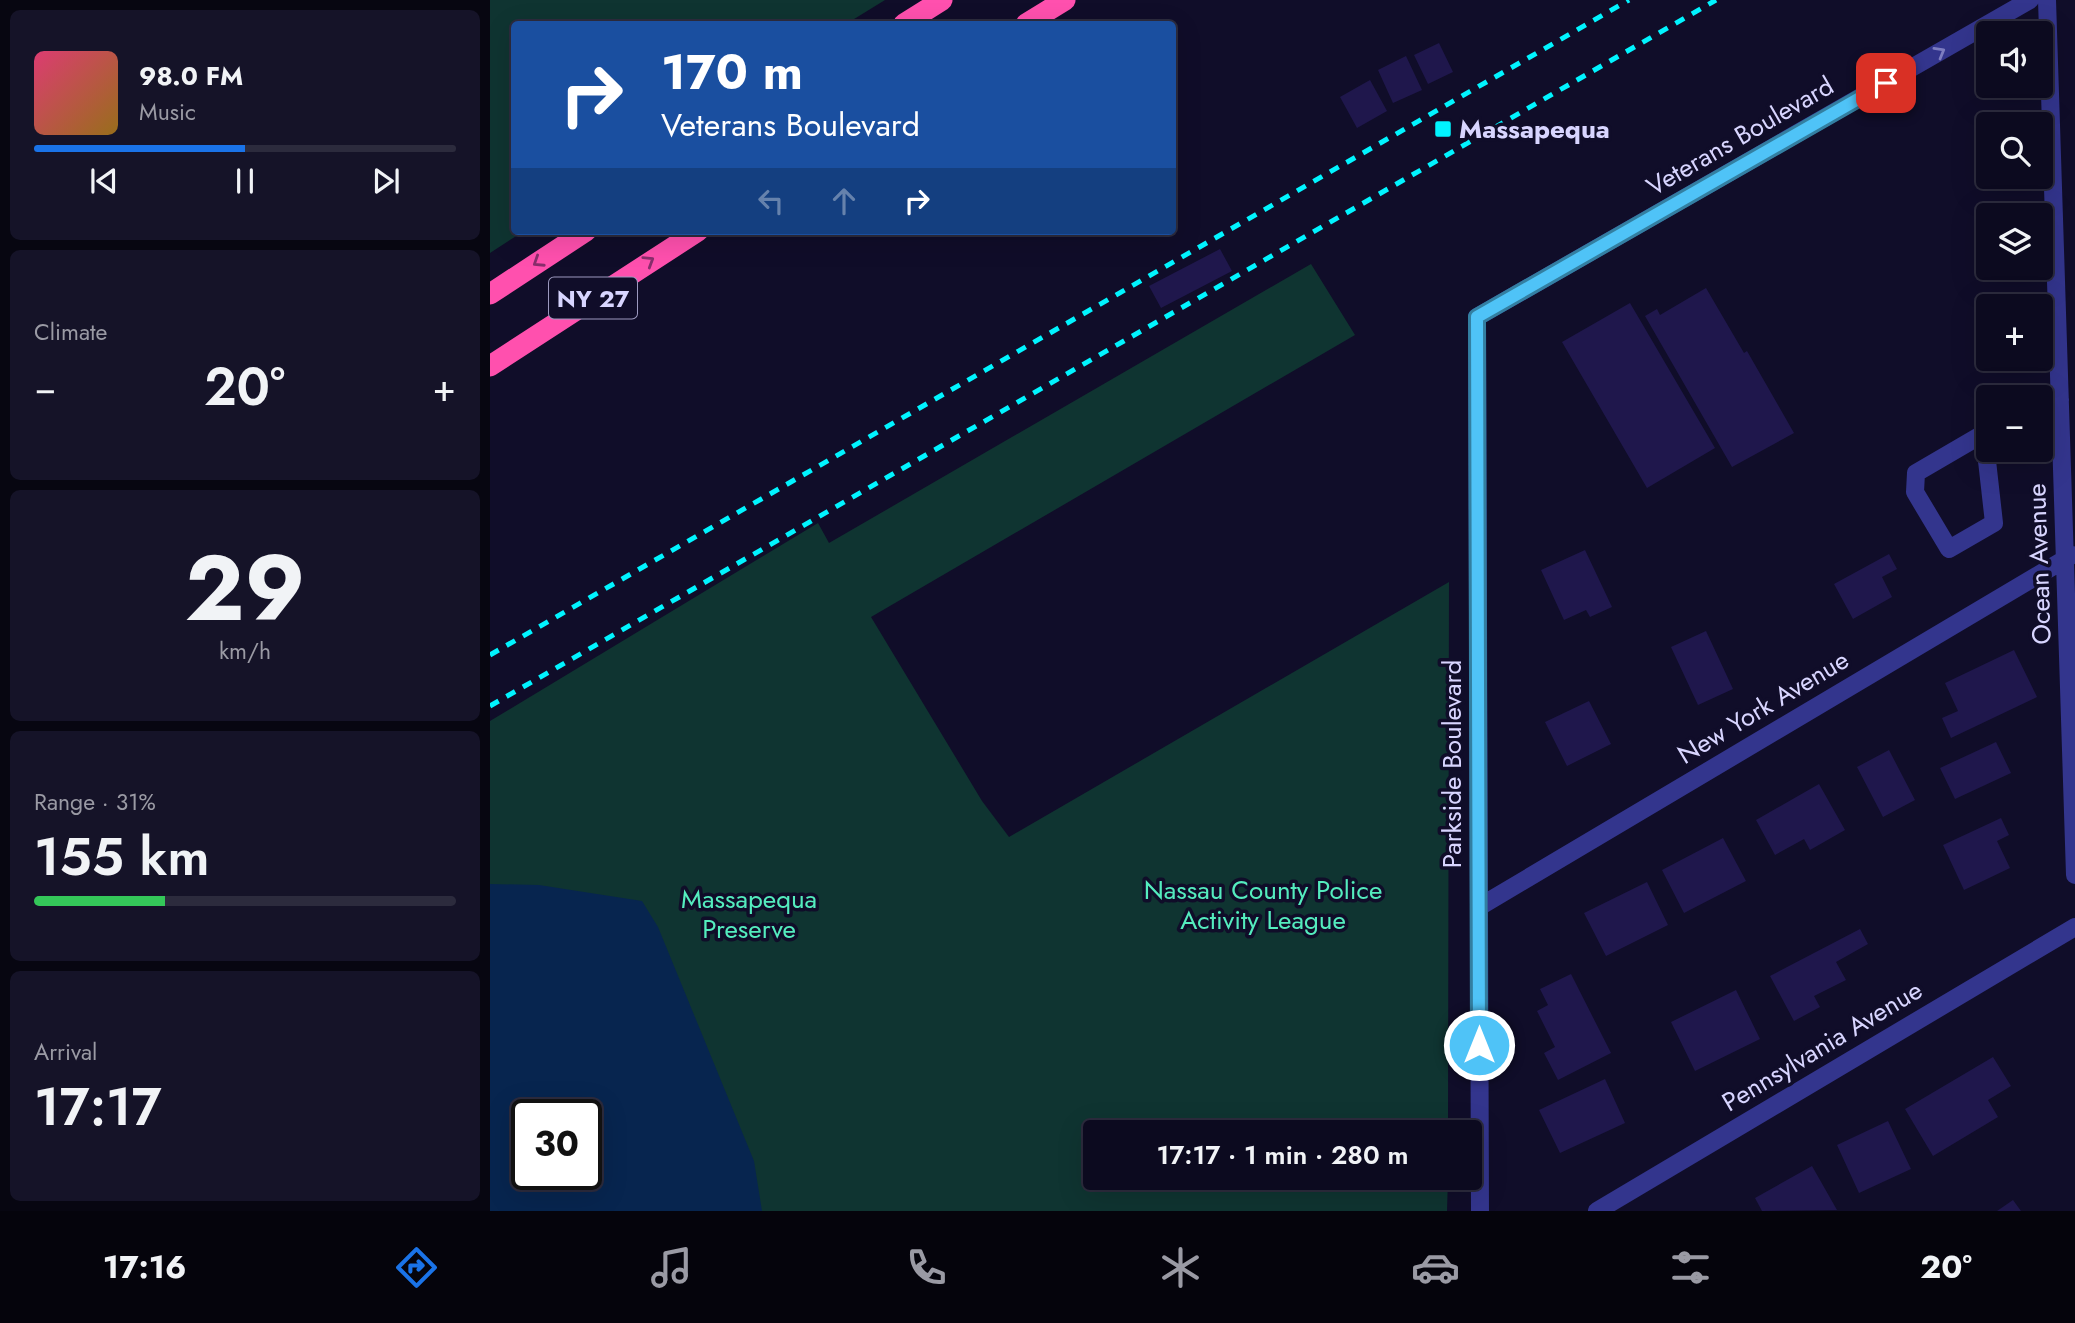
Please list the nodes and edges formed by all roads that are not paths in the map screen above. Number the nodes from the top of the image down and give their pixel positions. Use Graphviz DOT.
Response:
graph roads {
  1 [pos="942,0"];
  2 [pos="1065,0"];
  3 [pos="2030,0"];
  4 [pos="2047,0"];
  5 [pos="909,21"];
  6 [pos="1031,21"];
  7 [pos="580,235"];
  8 [pos="692,235"];
  9 [pos="490,294"];
  10 [pos="1477,317"];
  11 [pos="490,366"];
  12 [pos="2060,400"];
  13 [pos="2053,402"];
  14 [pos="1986,432"];
  15 [pos="2070,556"];
  16 [pos="2075,875"];
  17 [pos="1479,907"];
  18 [pos="2075,927"];
  19 [pos="1480,1211"];
  20 [pos="1597,1211"];
  1 -- 5 [label="highway"];
  2 -- 6 [label="highway"];
  10 -- 3 [label="street, Veterans Boulevard, one-way"];
  4 -- 12 [label="street, Ocean Avenue"];
  7 -- 9 [label="highway, NY 27, one-way"];
  11 -- 8 [label="highway, NY 27, one-way"];
  10 -- 17 [label="street, Parkside Boulevard"];
  12 -- 13 [label="street"];
  12 -- 15 [label="street, Ocean Avenue"];
  14 -- 14 [label="street"];
  15 -- 16 [label="street, Ocean Avenue"];
  15 -- 17 [label="street, New York Avenue"];
  17 -- 19 [label="street, Parkside Boulevard"];
  18 -- 20 [label="street, Pennsylvania Avenue"];
}
